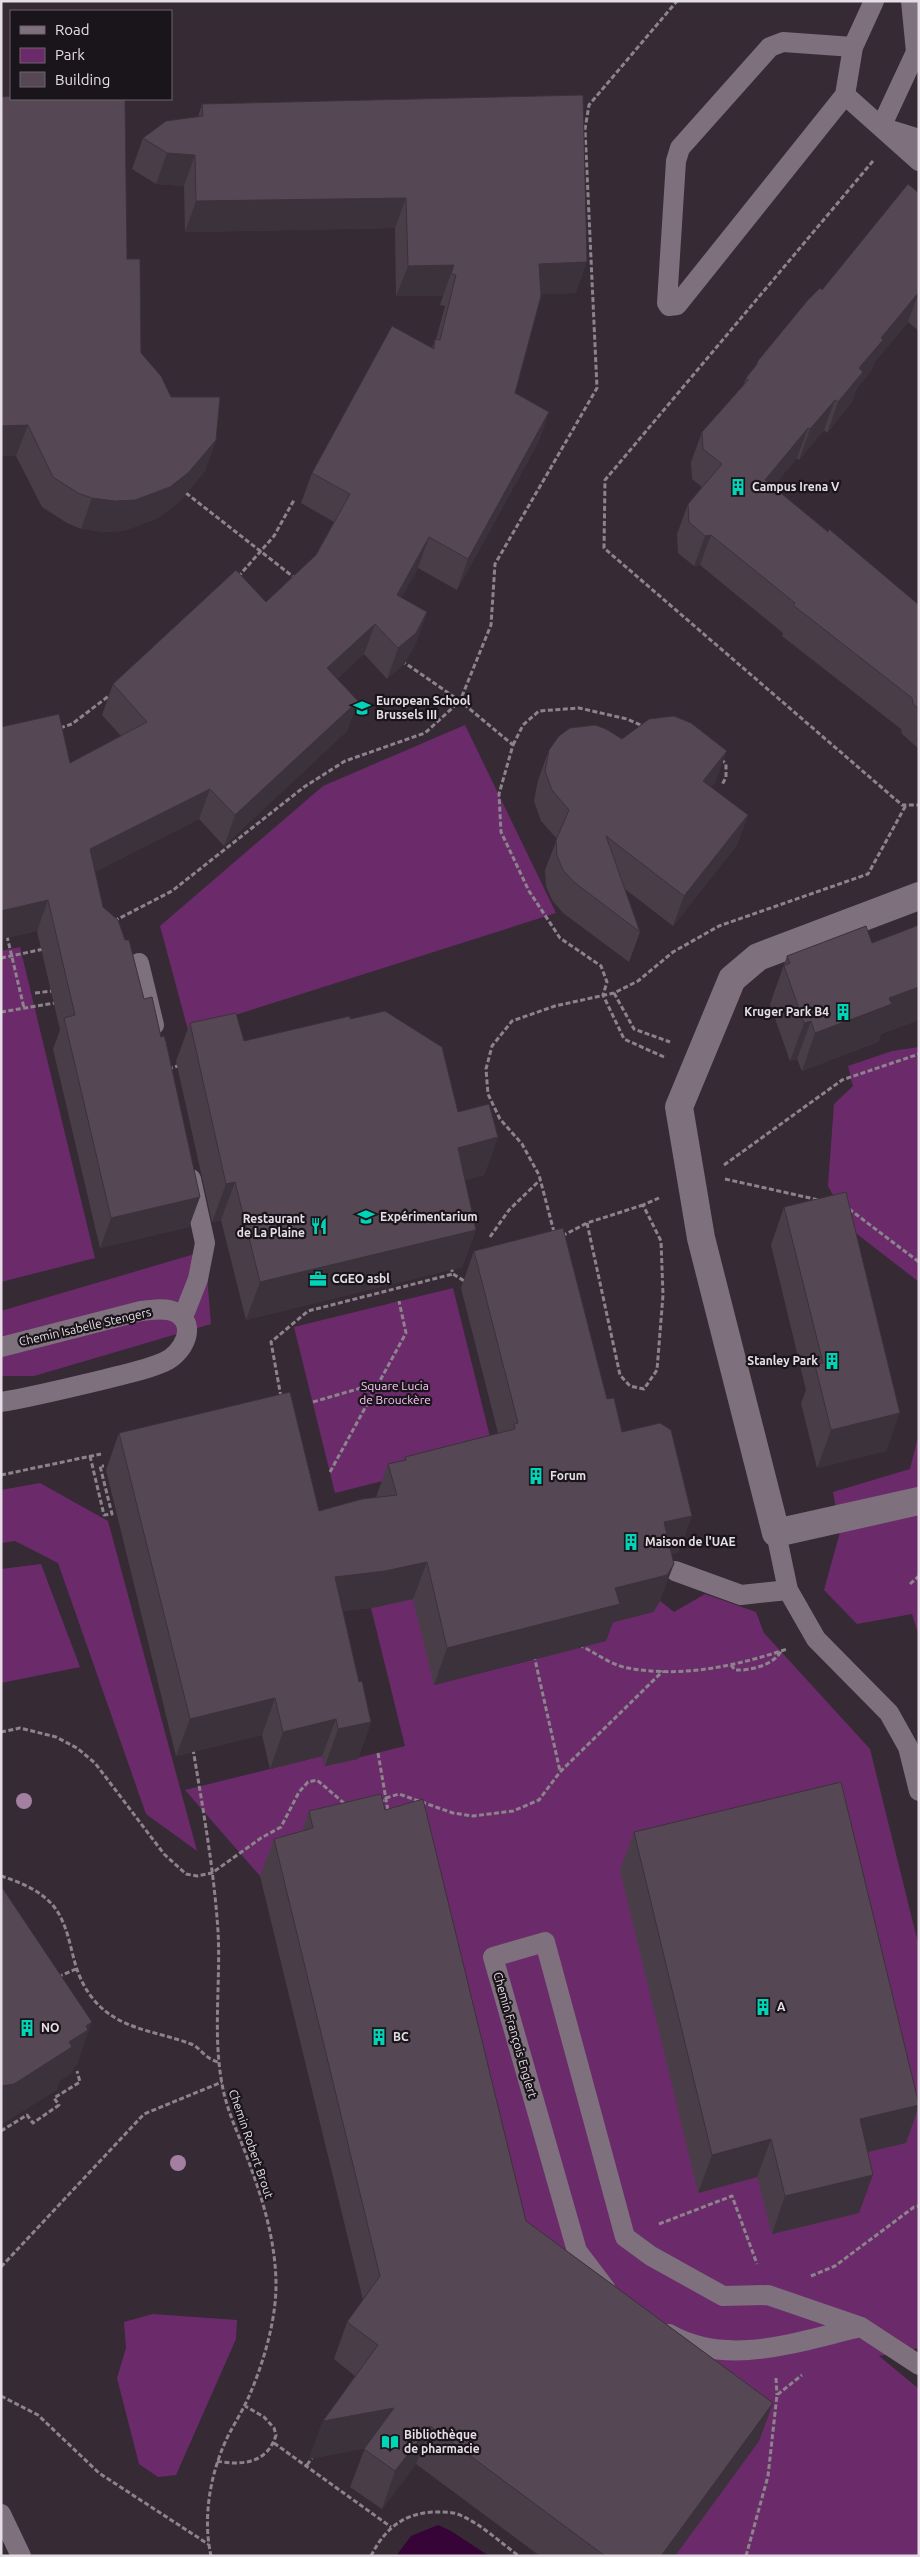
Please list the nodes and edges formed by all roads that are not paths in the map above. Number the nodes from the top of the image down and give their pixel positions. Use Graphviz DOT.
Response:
graph roads {
  1 [pos="874,1"];
  2 [pos="911,1"];
  3 [pos="853,47"];
  4 [pos="845,95"];
  5 [pos="887,132"];
  6 [pos="919,139"];
  7 [pos="919,161"];
  8 [pos="919,896"];
  9 [pos="139,963"];
  10 [pos="166,1070"];
  11 [pos="187,1159"];
  12 [pos="183,1317"];
  13 [pos="1,1347"];
  14 [pos="1,1402"];
  15 [pos="919,1501"];
  16 [pos="776,1533"];
  17 [pos="675,1571"];
  18 [pos="788,1590"];
  19 [pos="919,1791"];
  20 [pos="622,2303"];
  21 [pos="652,2324"];
  22 [pos="861,2327"];
  23 [pos="919,2365"];
  24 [pos="1,2514"];
  25 [pos="21,2556"];
  1 -- 3 [label="lane"];
  2 -- 5 [label="lane"];
  3 -- 4 [label="lane"];
  3 -- 4 [label="lane"];
  4 -- 5 [label="lane"];
  5 -- 6 [label="lane"];
  5 -- 7 [label="lane"];
  8 -- 16 [label="street"];
  9 -- 10 [label="lane"];
  11 -- 12 [label="lane"];
  12 -- 13 [label="lane, Chemin Isabelle Stengers"];
  12 -- 14 [label="lane"];
  15 -- 16 [label="street"];
  16 -- 18 [label="lane"];
  17 -- 18 [label="lane"];
  18 -- 19 [label="lane"];
  20 -- 22 [label="lane, Chemin François Englert"];
  21 -- 22 [label="lane"];
  22 -- 23 [label="lane, Chemin François Englert"];
  24 -- 25 [label="lane"];
}
